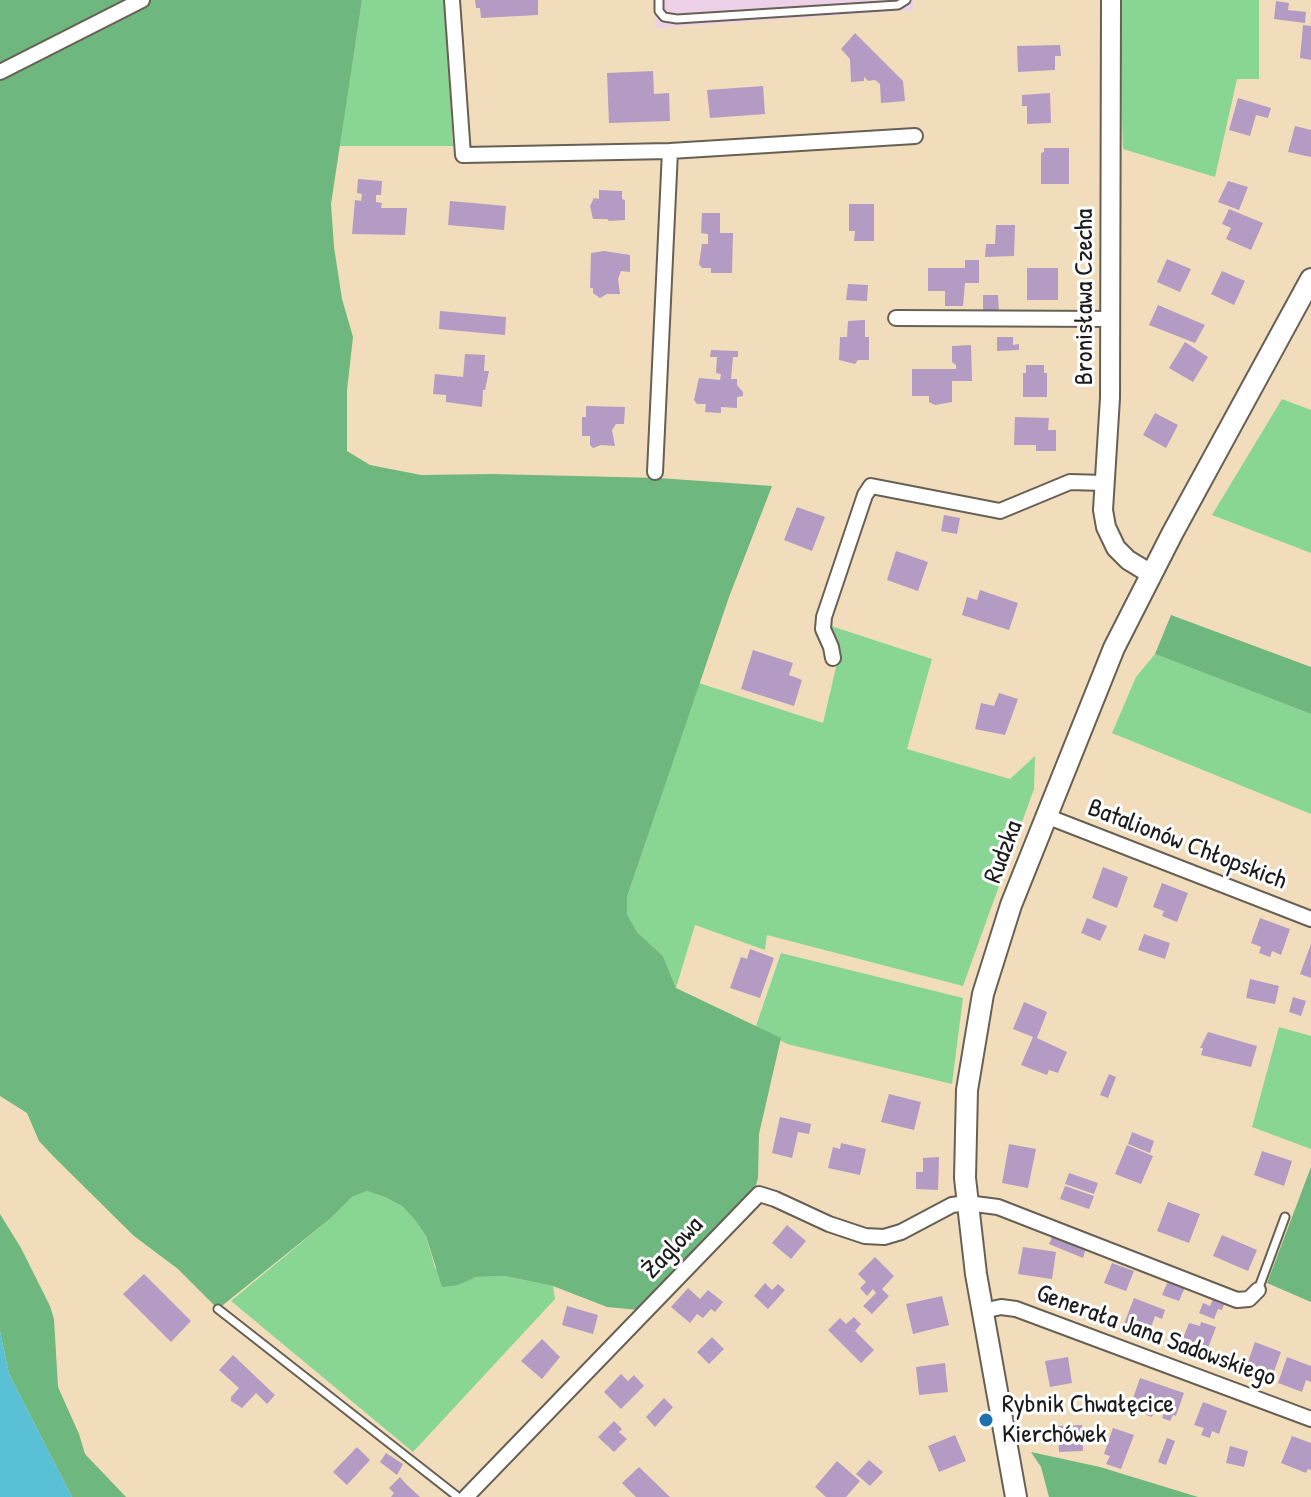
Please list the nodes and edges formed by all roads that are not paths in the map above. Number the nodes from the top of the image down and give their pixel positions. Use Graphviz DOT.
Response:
graph roads {
  1 [pos="142,0"];
  2 [pos="452,0"];
  3 [pos="659,0"];
  4 [pos="906,0"];
  5 [pos="1111,0"];
  6 [pos="0,72"];
  7 [pos="915,136"];
  8 [pos="670,151"];
  9 [pos="1311,279"];
  10 [pos="896,318"];
  11 [pos="1111,319"];
  12 [pos="655,472"];
  13 [pos="1104,483"];
  14 [pos="1151,574"];
  15 [pos="833,658"];
  16 [pos="1046,816"];
  17 [pos="1311,919"];
  18 [pos="967,1203"];
  19 [pos="1285,1217"];
  20 [pos="1258,1290"];
  21 [pos="218,1309"];
  22 [pos="983,1311"];
  23 [pos="1311,1419"];
  24 [pos="458,1497"];
  25 [pos="466,1497"];
  26 [pos="1016,1497"];
  1 -- 6 [label="street"];
  2 -- 8 [label="street"];
  3 -- 4 [label="lane"];
  5 -- 11 [label="street, Bronisława Czecha"];
  7 -- 8 [label="street"];
  8 -- 12 [label="street"];
  9 -- 14 [label="main road, Rudzka"];
  10 -- 11 [label="street"];
  11 -- 13 [label="street, Bronisława Czecha"];
  13 -- 14 [label="street, Bronisława Czecha"];
  13 -- 15 [label="street"];
  14 -- 16 [label="main road, Rudzka"];
  16 -- 17 [label="street, Batalionów Chłopskich"];
  16 -- 18 [label="main road, Rudzka"];
  18 -- 20 [label="street"];
  18 -- 22 [label="main road, Rudzka"];
  18 -- 25 [label="street, Żaglowa"];
  19 -- 20 [label="lane"];
  21 -- 24 [label="lane"];
  22 -- 23 [label="street, Generała Jana Sadowskiego"];
  22 -- 26 [label="main road, Rudzka"];
}
